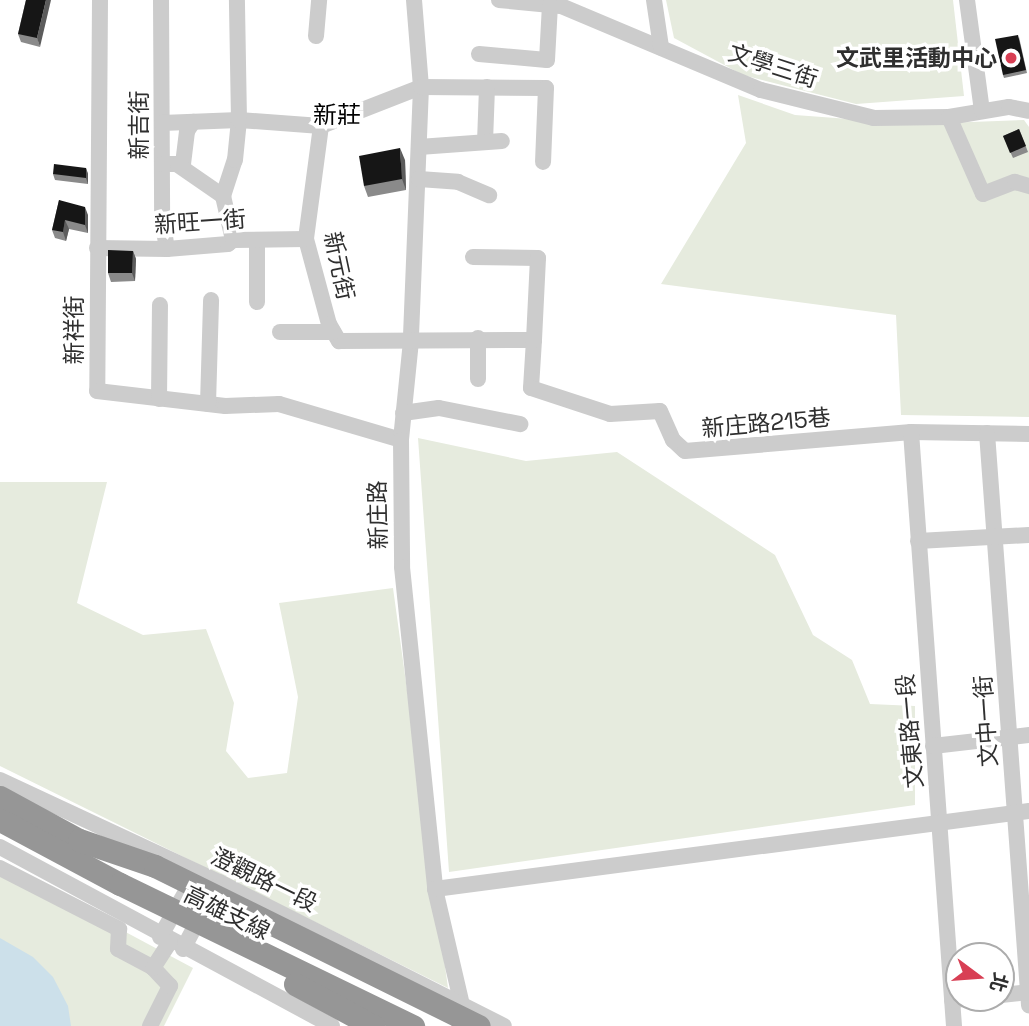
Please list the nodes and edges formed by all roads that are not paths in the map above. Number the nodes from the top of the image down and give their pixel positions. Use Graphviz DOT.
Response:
graph roads {
  1 [pos="100,0"];
  2 [pos="161,0"];
  3 [pos="237,0"];
  4 [pos="319,0"];
  5 [pos="414,0"];
  6 [pos="499,0"];
  7 [pos="654,0"];
  8 [pos="967,0"];
  9 [pos="556,5"];
  10 [pos="578,6"];
  11 [pos="316,36"];
  12 [pos="661,47"];
  13 [pos="479,54"];
  14 [pos="421,87"];
  15 [pos="487,87"];
  16 [pos="982,111"];
  17 [pos="1027,112"];
  18 [pos="949,117"];
  19 [pos="239,120"];
  20 [pos="193,122"];
  21 [pos="162,123"];
  22 [pos="321,127"];
  23 [pos="502,141"];
  24 [pos="485,142"];
  25 [pos="419,147"];
  26 [pos="542,162"];
  27 [pos="170,164"];
  28 [pos="419,179"];
  29 [pos="1029,186"];
  30 [pos="489,195"];
  31 [pos="223,196"];
  32 [pos="306,239"];
  33 [pos="233,240"];
  34 [pos="257,242"];
  35 [pos="97,248"];
  36 [pos="167,249"];
  37 [pos="473,257"];
  38 [pos="211,300"];
  39 [pos="257,302"];
  40 [pos="160,305"];
  41 [pos="280,332"];
  42 [pos="333,332"];
  43 [pos="478,338"];
  44 [pos="534,340"];
  45 [pos="411,341"];
  46 [pos="478,379"];
  47 [pos="159,399"];
  48 [pos="208,404"];
  49 [pos="403,413"];
  50 [pos="520,424"];
  51 [pos="911,432"];
  52 [pos="987,433"];
  53 [pos="1029,434"];
  54 [pos="401,440"];
  55 [pos="1029,535"];
  56 [pos="995,537"];
  57 [pos="919,541"];
  58 [pos="1029,735"];
  59 [pos="1010,737"];
  60 [pos="933,746"];
  61 [pos="0,780"];
  62 [pos="0,797"];
  63 [pos="1023,812"];
  64 [pos="0,820"];
  65 [pos="941,821"];
  66 [pos="79,840"];
  67 [pos="0,847"];
  68 [pos="0,868"];
  69 [pos="197,872"];
  70 [pos="219,882"];
  71 [pos="120,884"];
  72 [pos="435,889"];
  73 [pos="948,942"];
  74 [pos="171,943"];
  75 [pos="153,968"];
  76 [pos="1029,992"];
  77 [pos="1029,1005"];
  78 [pos="459,1019"];
  79 [pos="150,1026"];
  80 [pos="332,1026"];
  81 [pos="373,1026"];
  82 [pos="413,1026"];
  83 [pos="468,1026"];
  84 [pos="479,1026"];
  85 [pos="504,1026"];
  1 -- 35 [label="street, 新祥街"];
  2 -- 21 [label="street, 新吉街"];
  3 -- 19 [label="street"];
  4 -- 11 [label="street"];
  5 -- 14 [label="street, 新庄路"];
  6 -- 9 [label="street, 文學三街"];
  7 -- 12 [label="street"];
  8 -- 16 [label="street"];
  9 -- 10 [label="street, 文學三街"];
  9 -- 13 [label="street"];
  10 -- 12 [label="street, 文學三街"];
  12 -- 18 [label="street, 文學三街"];
  14 -- 15 [label="street"];
  14 -- 22 [label="street"];
  14 -- 25 [label="street, 新庄路"];
  15 -- 24 [label="street"];
  15 -- 26 [label="street"];
  16 -- 17 [label="street, 文學三街"];
  16 -- 18 [label="street, 文學三街"];
  18 -- 29 [label="street"];
  19 -- 20 [label="street"];
  19 -- 22 [label="street"];
  19 -- 31 [label="street"];
  20 -- 21 [label="street"];
  20 -- 27 [label="street"];
  21 -- 27 [label="street, 新吉街"];
  22 -- 32 [label="street, 新元街"];
  23 -- 24 [label="street"];
  24 -- 25 [label="street"];
  25 -- 28 [label="street, 新庄路"];
  27 -- 31 [label="street"];
  27 -- 36 [label="street, 新吉街"];
  28 -- 30 [label="street"];
  28 -- 45 [label="street, 新庄路"];
  31 -- 33 [label="street"];
  32 -- 34 [label="street, 新旺一街"];
  32 -- 42 [label="street, 新元街"];
  33 -- 34 [label="street, 新旺一街"];
  33 -- 36 [label="street, 新旺一街"];
  34 -- 39 [label="street"];
  35 -- 36 [label="street, 新旺一街"];
  35 -- 47 [label="street, 新祥街"];
  37 -- 44 [label="street"];
  38 -- 48 [label="street"];
  40 -- 47 [label="street"];
  41 -- 42 [label="street"];
  42 -- 45 [label="street, 新元街"];
  43 -- 44 [label="street"];
  43 -- 45 [label="street"];
  43 -- 46 [label="street"];
  44 -- 51 [label="street, 新庄路215巷"];
  45 -- 49 [label="street, 新庄路"];
  47 -- 48 [label="street, 新祥街"];
  48 -- 54 [label="street, 新祥街"];
  49 -- 50 [label="street"];
  49 -- 54 [label="street, 新庄路"];
  51 -- 52 [label="street"];
  51 -- 57 [label="street, 文東路一段"];
  52 -- 53 [label="street"];
  52 -- 56 [label="street, 文中一街"];
  54 -- 72 [label="street, 新庄路"];
  55 -- 56 [label="street"];
  56 -- 57 [label="street"];
  56 -- 59 [label="street, 文中一街"];
  57 -- 60 [label="street, 文東路一段"];
  58 -- 59 [label="street"];
  59 -- 60 [label="street"];
  59 -- 63 [label="street, 文中一街"];
  60 -- 65 [label="street, 文東路一段"];
  61 -- 69 [label="street, 澄觀路一段"];
  62 -- 66 [label="highway, 高雄支線"];
  63 -- 65 [label="street"];
  63 -- 76 [label="street, 文中一街"];
  64 -- 71 [label="highway, 高雄支線"];
  65 -- 72 [label="street"];
  65 -- 73 [label="street, 文東路一段"];
  66 -- 78 [label="highway, 高雄支線, bridge"];
  66 -- 84 [label="highway, bridge"];
  67 -- 74 [label="street"];
  68 -- 75 [label="street"];
  69 -- 70 [label="street, 澄觀路一段"];
  69 -- 74 [label="street"];
  70 -- 74 [label="street"];
  70 -- 78 [label="street, 澄觀路一段"];
  71 -- 81 [label="highway, bridge"];
  71 -- 82 [label="highway, 高雄支線, bridge"];
  72 -- 78 [label="street, 新庄路"];
  74 -- 75 [label="street"];
  74 -- 80 [label="street"];
  75 -- 79 [label="street"];
  76 -- 77 [label="street, 文中一街"];
  78 -- 83 [label="street, 新庄路"];
  78 -- 85 [label="street, 澄觀路一段"];
}
